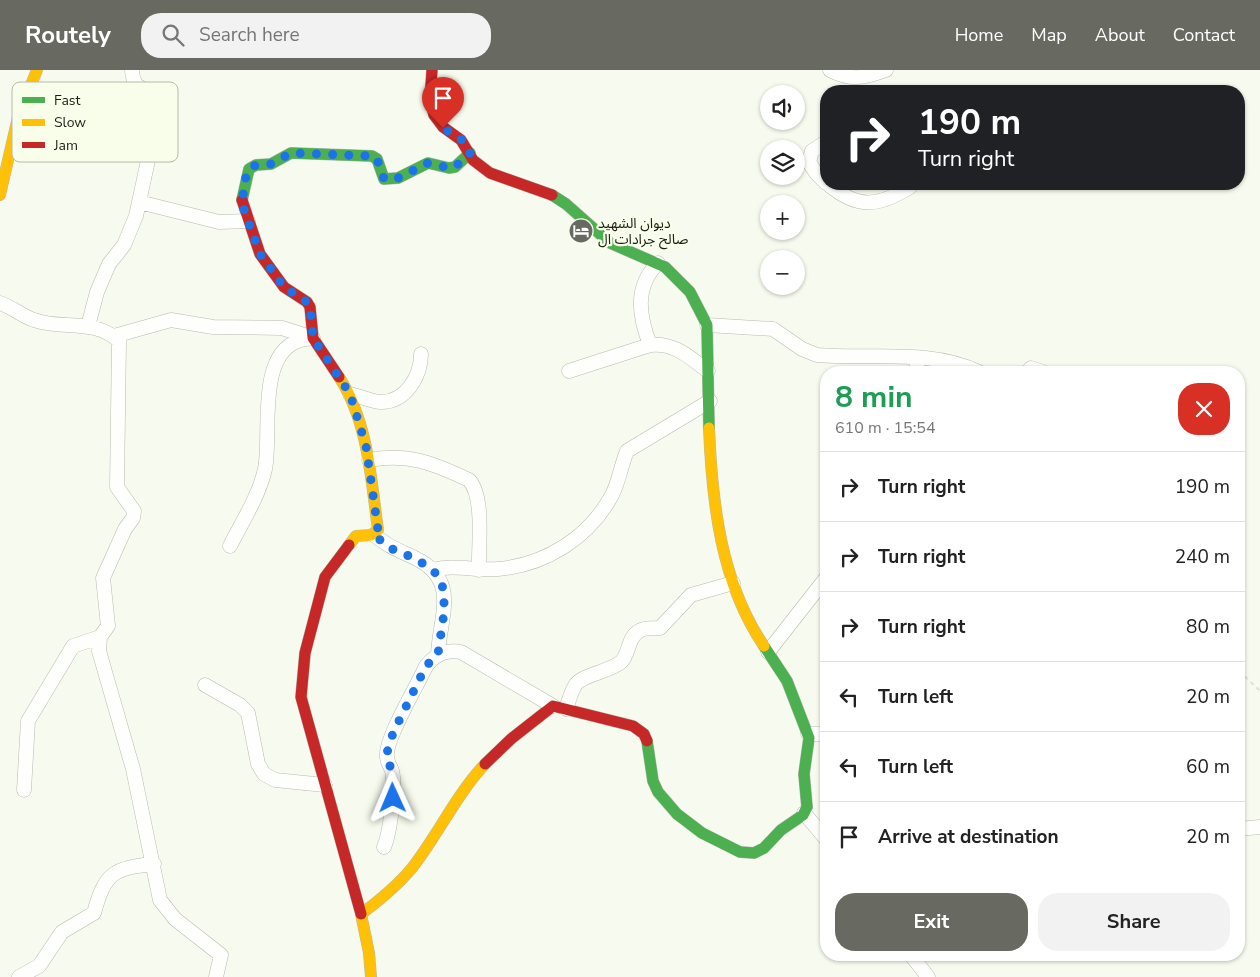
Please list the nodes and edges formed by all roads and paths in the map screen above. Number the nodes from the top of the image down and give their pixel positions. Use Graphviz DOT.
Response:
graph roads {
  1 [pos="37,70"];
  2 [pos="132,70"];
  3 [pos="432,70"];
  4 [pos="830,70"];
  5 [pos="886,70"];
  6 [pos="844,78"];
  7 [pos="32,82"];
  8 [pos="136,82"];
  9 [pos="846,85"];
  10 [pos="12,143"];
  11 [pos="820,146"];
  12 [pos="470,153"];
  13 [pos="148,162"];
  14 [pos="820,177"];
  15 [pos="837,190"];
  16 [pos="905,190"];
  17 [pos="0,196"];
  18 [pos="139,202"];
  19 [pos="248,221"];
  20 [pos="658,263"];
  21 [pos="0,303"];
  22 [pos="88,326"];
  23 [pos="707,326"];
  24 [pos="114,336"];
  25 [pos="313,338"];
  26 [pos="650,345"];
  27 [pos="421,354"];
  28 [pos="918,358"];
  29 [pos="917,366"];
  30 [pos="964,366"];
  31 [pos="569,371"];
  32 [pos="708,371"];
  33 [pos="350,394"];
  34 [pos="710,401"];
  35 [pos="369,460"];
  36 [pos="374,535"];
  37 [pos="230,546"];
  38 [pos="433,570"];
  39 [pos="478,570"];
  40 [pos="733,583"];
  41 [pos="820,586"];
  42 [pos="100,637"];
  43 [pos="768,652"];
  44 [pos="438,654"];
  45 [pos="1245,677"];
  46 [pos="205,685"];
  47 [pos="1260,691"];
  48 [pos="559,708"];
  49 [pos="808,734"];
  50 [pos="820,734"];
  51 [pos="324,785"];
  52 [pos="24,790"];
  53 [pos="804,813"];
  54 [pos="1260,827"];
  55 [pos="1245,828"];
  56 [pos="820,832"];
  57 [pos="384,847"];
  58 [pos="154,864"];
  59 [pos="361,914"];
  60 [pos="916,961"];
  61 [pos="19,977"];
  62 [pos="216,977"];
  63 [pos="371,977"];
  64 [pos="928,977"];
  1 -- 7 [label="street"];
  2 -- 8 [label="street"];
  3 -- 12 [label="street"];
  4 -- 6 [label="street"];
  5 -- 6 [label="street"];
  6 -- 9 [label="street"];
  10 -- 17 [label="street"];
  11 -- 14 [label="street"];
  12 -- 19 [label="street"];
  12 -- 20 [label="street"];
  13 -- 18 [label="street"];
  15 -- 16 [label="street"];
  18 -- 19 [label="street"];
  18 -- 22 [label="street"];
  19 -- 25 [label="street"];
  20 -- 23 [label="street"];
  20 -- 26 [label="street"];
  21 -- 22 [label="street"];
  22 -- 24 [label="street"];
  23 -- 28 [label="street"];
  23 -- 32 [label="street"];
  24 -- 25 [label="street"];
  24 -- 42 [label="street"];
  25 -- 33 [label="street"];
  25 -- 37 [label="street"];
  26 -- 31 [label="street"];
  26 -- 32 [label="street"];
  27 -- 33 [label="street"];
  28 -- 29 [label="street"];
  28 -- 30 [label="street"];
  32 -- 34 [label="street"];
  33 -- 35 [label="street"];
  34 -- 39 [label="street"];
  34 -- 40 [label="street"];
  35 -- 36 [label="street"];
  35 -- 39 [label="street"];
  36 -- 38 [label="street"];
  36 -- 51 [label="street"];
  38 -- 39 [label="street"];
  38 -- 44 [label="street"];
  40 -- 43 [label="street"];
  40 -- 48 [label="street"];
  41 -- 43 [label="street"];
  42 -- 52 [label="street"];
  42 -- 58 [label="street"];
  43 -- 49 [label="street"];
  44 -- 48 [label="street"];
  44 -- 57 [label="street"];
  45 -- 47 [label="path"];
  46 -- 51 [label="street"];
  48 -- 53 [label="street"];
  48 -- 59 [label="street"];
  49 -- 50 [label="street"];
  49 -- 53 [label="street"];
  51 -- 59 [label="street"];
  53 -- 56 [label="street"];
  54 -- 55 [label="street"];
  58 -- 61 [label="street"];
  58 -- 62 [label="street"];
  59 -- 63 [label="street"];
  60 -- 64 [label="street"];
}
